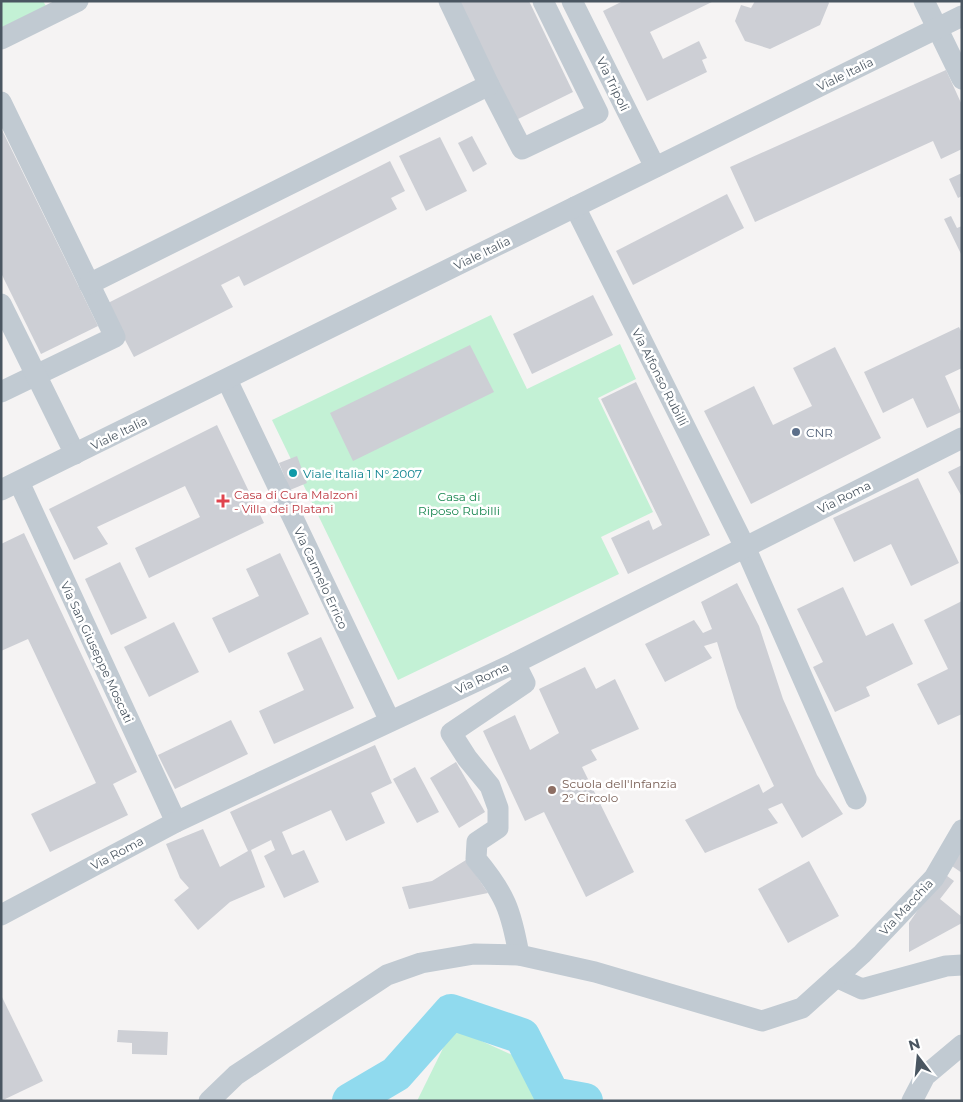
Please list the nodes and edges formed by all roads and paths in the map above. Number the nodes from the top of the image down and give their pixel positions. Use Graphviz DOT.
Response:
graph roads {
  1 [pos="78,1"];
  2 [pos="449,1"];
  3 [pos="543,1"];
  4 [pos="572,1"];
  5 [pos="924,1"];
  6 [pos="962,16"];
  7 [pos="937,28"];
  8 [pos="1,39"];
  9 [pos="962,80"];
  10 [pos="489,85"];
  11 [pos="1,102"];
  12 [pos="654,167"];
  13 [pos="575,207"];
  14 [pos="89,284"];
  15 [pos="1,304"];
  16 [pos="36,376"];
  17 [pos="227,380"];
  18 [pos="1,392"];
  19 [pos="962,438"];
  20 [pos="75,454"];
  21 [pos="10,486"];
  22 [pos="745,547"];
  23 [pos="515,664"];
  24 [pos="390,721"];
  25 [pos="856,799"];
  26 [pos="176,822"];
  27 [pos="962,830"];
  28 [pos="1,915"];
  29 [pos="519,955"];
  30 [pos="962,965"];
  31 [pos="836,977"];
  32 [pos="962,1045"];
  33 [pos="209,1101"];
  34 [pos="912,1101"];
  1 -- 8 [label="street"];
  2 -- 10 [label="street"];
  3 -- 10 [label="street"];
  4 -- 12 [label="street, Via Tripoli"];
  5 -- 7 [label="street"];
  6 -- 7 [label="street, Viale Italia"];
  7 -- 9 [label="street"];
  7 -- 12 [label="street, Viale Italia"];
  10 -- 14 [label="street"];
  11 -- 14 [label="street"];
  12 -- 13 [label="street, Viale Italia"];
  13 -- 17 [label="street, Viale Italia"];
  13 -- 22 [label="street, Via Alfonso Rubilli"];
  14 -- 16 [label="street"];
  15 -- 16 [label="street"];
  16 -- 18 [label="street"];
  16 -- 20 [label="street"];
  17 -- 20 [label="street, Viale Italia"];
  17 -- 24 [label="street, Via Carmelo Errico"];
  19 -- 22 [label="street, Via Roma"];
  20 -- 21 [label="street, Viale Italia"];
  21 -- 26 [label="street, Via San Giuseppe Moscati"];
  22 -- 23 [label="street, Via Roma"];
  22 -- 25 [label="street, Via Alfonso Rubilli"];
  23 -- 24 [label="street, Via Roma"];
  23 -- 29 [label="street"];
  24 -- 26 [label="street, Via Roma"];
  26 -- 28 [label="street, Via Roma"];
  27 -- 31 [label="street, Via Macchia"];
  29 -- 31 [label="street, Via Macchia"];
  29 -- 33 [label="street, Via Macchia"];
  30 -- 31 [label="street"];
  32 -- 34 [label="street"];
}
